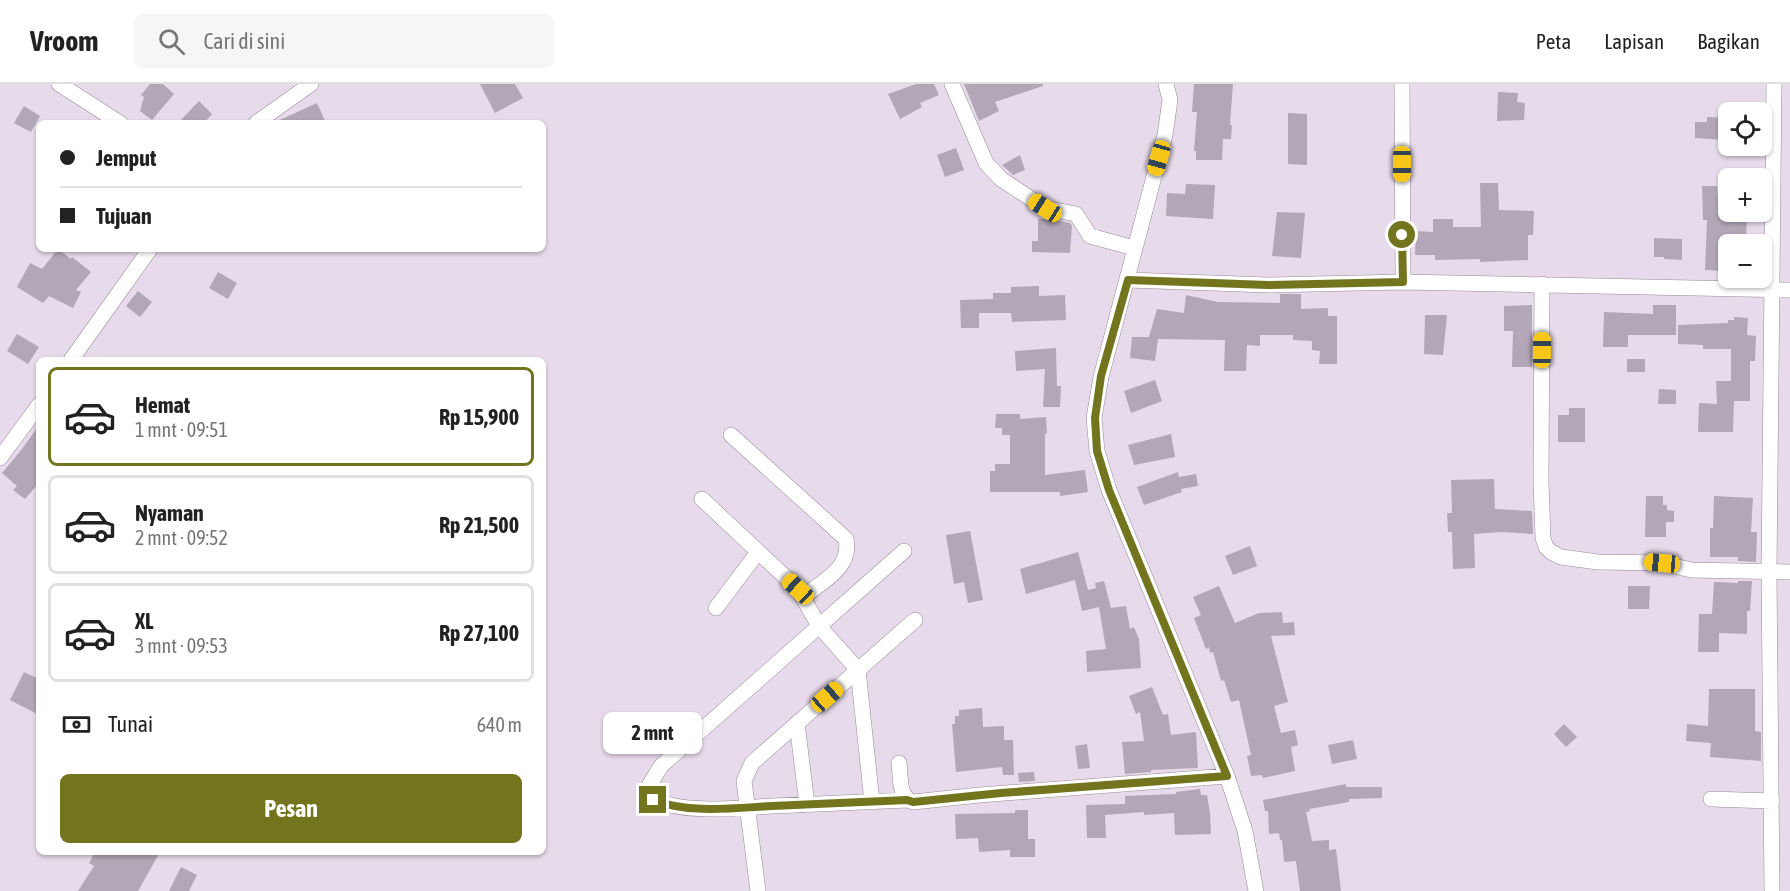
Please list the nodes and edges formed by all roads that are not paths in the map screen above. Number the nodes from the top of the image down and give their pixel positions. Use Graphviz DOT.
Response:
graph roads {
  1 [pos="59,84"];
  2 [pos="311,84"];
  3 [pos="952,84"];
  4 [pos="1166,84"];
  5 [pos="1402,84"];
  6 [pos="1774,84"];
  7 [pos="115,120"];
  8 [pos="260,120"];
  9 [pos="1134,248"];
  10 [pos="148,252"];
  11 [pos="1128,280"];
  12 [pos="1403,282"];
  13 [pos="1542,284"];
  14 [pos="1772,290"];
  15 [pos="1790,290"];
  16 [pos="73,357"];
  17 [pos="36,409"];
  18 [pos="731,435"];
  19 [pos="0,458"];
  20 [pos="702,499"];
  21 [pos="904,551"];
  22 [pos="758,552"];
  23 [pos="1769,572"];
  24 [pos="1790,572"];
  25 [pos="803,597"];
  26 [pos="716,608"];
  27 [pos="915,620"];
  28 [pos="819,626"];
  29 [pos="858,670"];
  30 [pos="797,723"];
  31 [pos="899,763"];
  32 [pos="1227,776"];
  33 [pos="1711,799"];
  34 [pos="907,800"];
  35 [pos="1772,801"];
  36 [pos="872,802"];
  37 [pos="807,805"];
  38 [pos="748,807"];
  39 [pos="758,891"];
  40 [pos="1256,891"];
  41 [pos="1772,891"];
  1 -- 7 [label="street"];
  2 -- 8 [label="street"];
  3 -- 9 [label="street"];
  4 -- 9 [label="street"];
  5 -- 12 [label="street"];
  6 -- 14 [label="street"];
  9 -- 11 [label="street"];
  10 -- 16 [label="street"];
  11 -- 12 [label="street"];
  11 -- 32 [label="street"];
  12 -- 13 [label="street"];
  13 -- 14 [label="street"];
  13 -- 23 [label="street"];
  14 -- 15 [label="street"];
  14 -- 23 [label="street"];
  17 -- 19 [label="street"];
  18 -- 25 [label="street"];
  20 -- 22 [label="street"];
  21 -- 28 [label="street"];
  22 -- 25 [label="street"];
  22 -- 26 [label="street"];
  23 -- 24 [label="street"];
  23 -- 35 [label="street"];
  25 -- 28 [label="street"];
  27 -- 29 [label="street"];
  28 -- 29 [label="street"];
  28 -- 38 [label="street"];
  29 -- 30 [label="street"];
  29 -- 36 [label="street"];
  30 -- 37 [label="street"];
  30 -- 38 [label="street"];
  31 -- 34 [label="street"];
  32 -- 34 [label="street"];
  32 -- 40 [label="street"];
  33 -- 35 [label="street"];
  34 -- 36 [label="street"];
  35 -- 41 [label="street"];
  36 -- 37 [label="street"];
  37 -- 38 [label="street"];
  38 -- 39 [label="street"];
}
